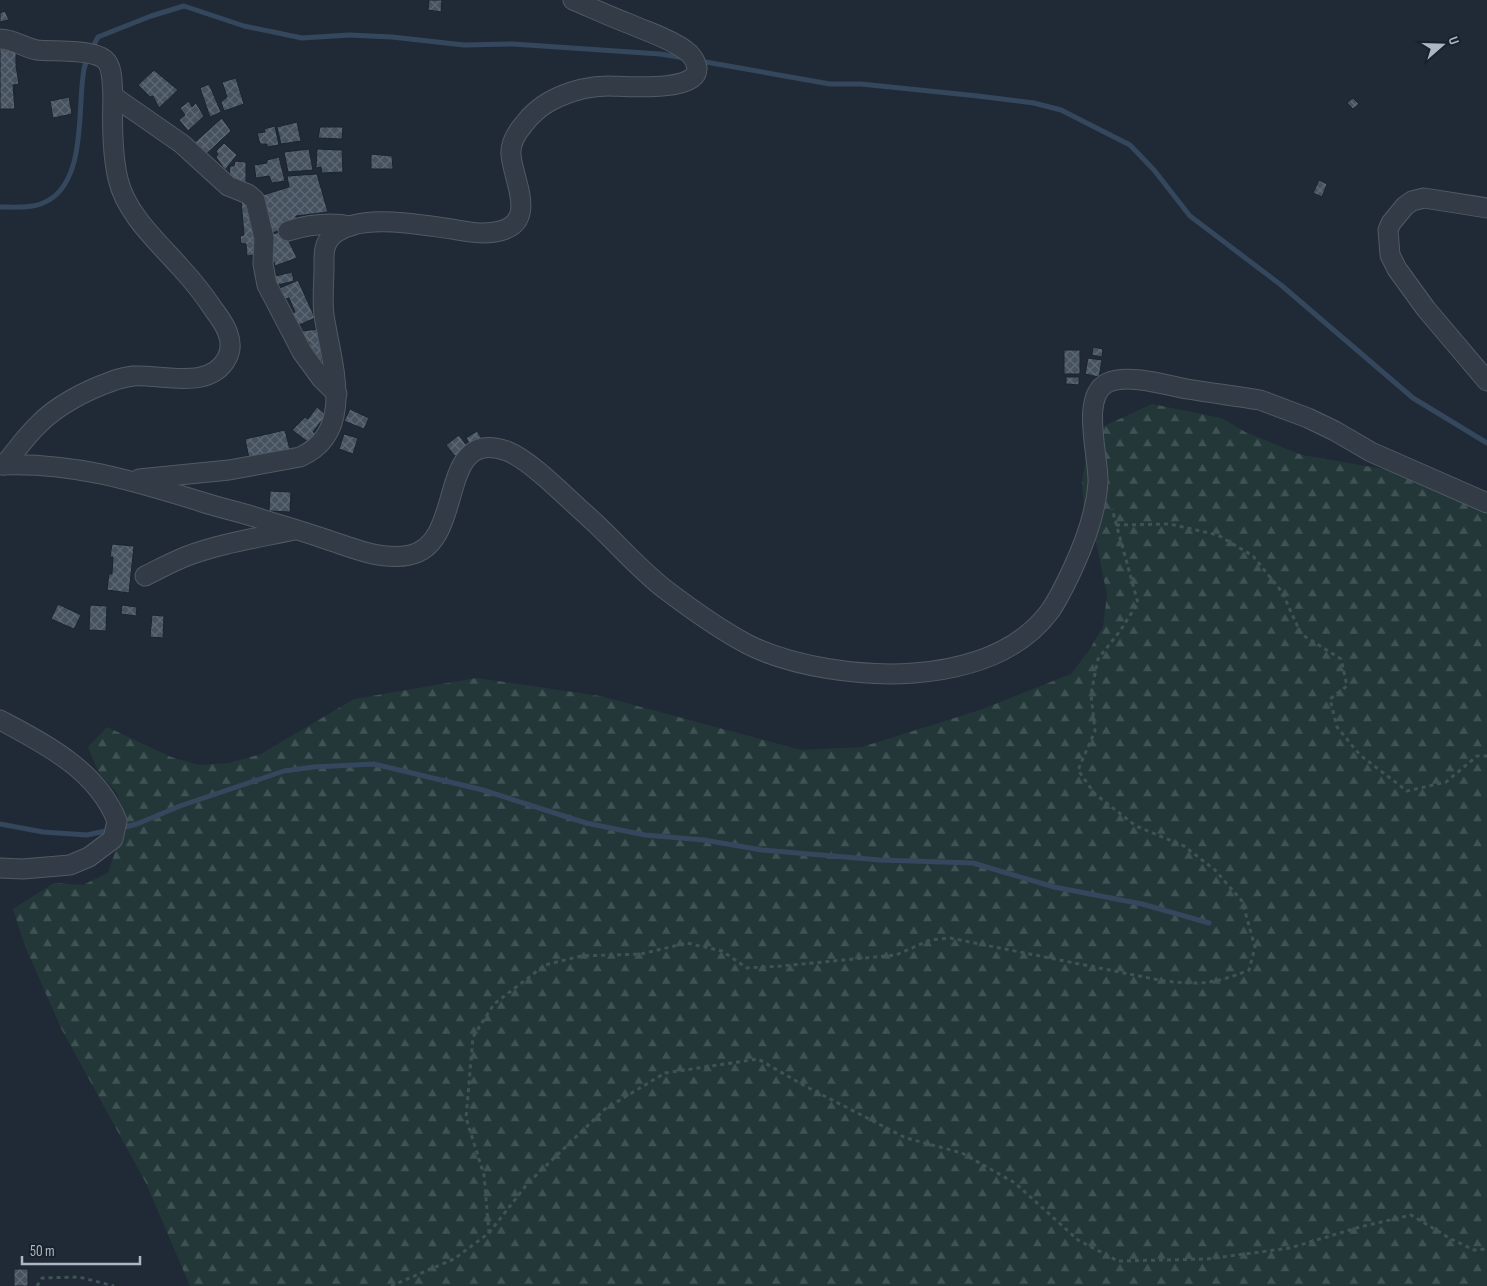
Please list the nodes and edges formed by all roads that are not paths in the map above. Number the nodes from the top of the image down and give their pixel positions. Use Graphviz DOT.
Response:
graph roads {
  1 [pos="574,0"];
  2 [pos="0,39"];
  3 [pos="112,96"];
  4 [pos="1487,208"];
  5 [pos="351,226"];
  6 [pos="288,231"];
  7 [pos="1487,381"];
  8 [pos="337,394"];
  9 [pos="2,465"];
  10 [pos="132,480"];
  11 [pos="1487,503"];
  12 [pos="295,530"];
  13 [pos="145,576"];
  14 [pos="0,720"];
  15 [pos="0,868"];
  1 -- 5 [label="street"];
  2 -- 3 [label="street"];
  3 -- 8 [label="street"];
  3 -- 9 [label="street"];
  4 -- 7 [label="street"];
  5 -- 6 [label="street"];
  5 -- 8 [label="street"];
  8 -- 10 [label="street"];
  9 -- 10 [label="street"];
  10 -- 12 [label="street"];
  11 -- 12 [label="street"];
  12 -- 13 [label="street"];
  14 -- 15 [label="street"];
}
